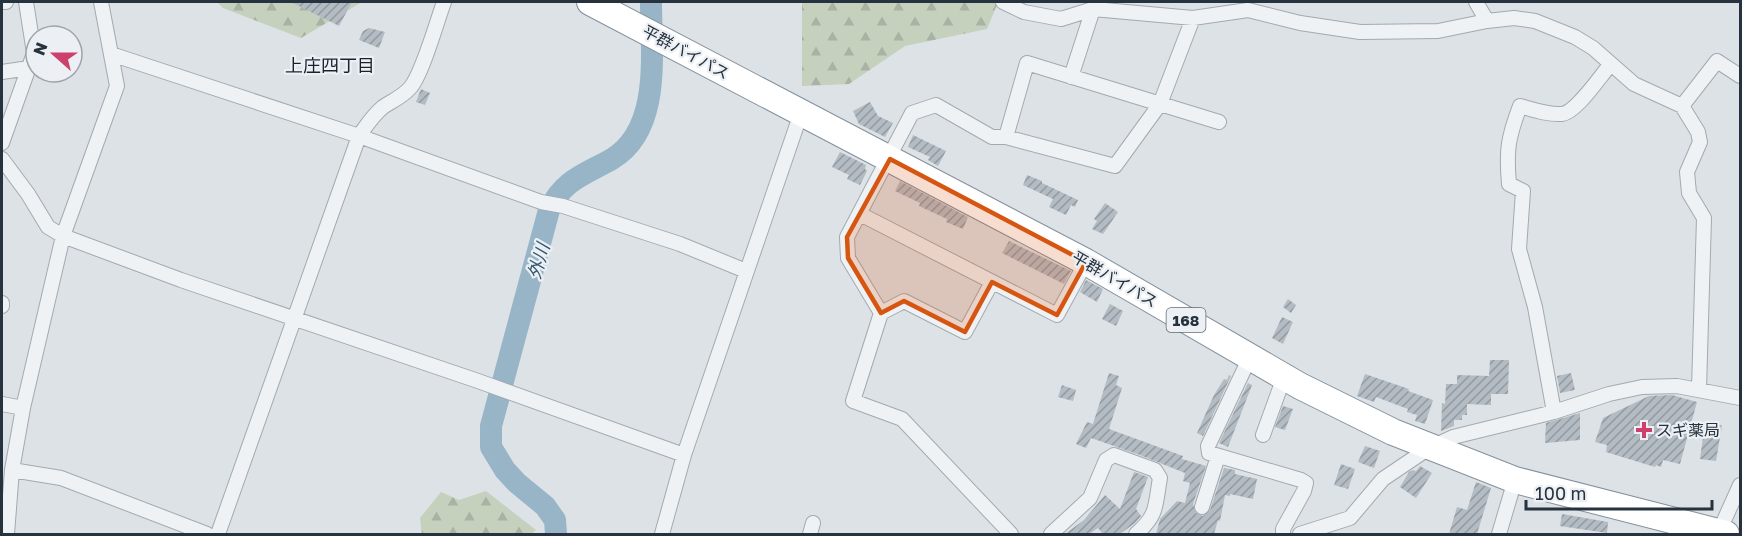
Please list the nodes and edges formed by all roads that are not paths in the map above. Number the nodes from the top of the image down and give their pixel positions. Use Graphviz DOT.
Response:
graph roads {
  1 [pos="2,2"];
  2 [pos="6,2"];
  3 [pos="26,2"];
  4 [pos="100,2"];
  5 [pos="444,2"];
  6 [pos="590,2"];
  7 [pos="1003,2"];
  8 [pos="1476,2"];
  9 [pos="1022,7"];
  10 [pos="1093,9"];
  11 [pos="1192,18"];
  12 [pos="1487,21"];
  13 [pos="29,24"];
  14 [pos="111,54"];
  15 [pos="1611,64"];
  16 [pos="24,69"];
  17 [pos="2,72"];
  18 [pos="1740,76"];
  19 [pos="1071,77"];
  20 [pos="24,82"];
  21 [pos="1160,104"];
  22 [pos="1682,106"];
  23 [pos="801,113"];
  24 [pos="1219,122"];
  25 [pos="359,136"];
  26 [pos="1006,137"];
  27 [pos="2,143"];
  28 [pos="2,159"];
  29 [pos="890,159"];
  30 [pos="860,214"];
  31 [pos="63,236"];
  32 [pos="1086,262"];
  33 [pos="746,271"];
  34 [pos="992,282"];
  35 [pos="881,313"];
  36 [pos="295,319"];
  37 [pos="1250,357"];
  38 [pos="1284,376"];
  39 [pos="1699,389"];
  40 [pos="1740,398"];
  41 [pos="2,404"];
  42 [pos="23,408"];
  43 [pos="1554,412"];
  44 [pos="1263,435"];
  45 [pos="1430,448"];
  46 [pos="684,455"];
  47 [pos="1218,456"];
  48 [pos="12,470"];
  49 [pos="1515,480"];
  50 [pos="1740,485"];
  51 [pos="6,486"];
  52 [pos="1202,507"];
  53 [pos="7,534"];
  54 [pos="207,534"];
  55 [pos="218,534"];
  56 [pos="662,534"];
  57 [pos="1011,534"];
  58 [pos="1051,534"];
  59 [pos="1136,534"];
  60 [pos="1283,534"];
  61 [pos="1300,534"];
  62 [pos="1499,534"];
  63 [pos="1721,534"];
  1 -- 2 [label="street"];
  3 -- 13 [label="street"];
  4 -- 14 [label="street"];
  5 -- 25 [label="street"];
  6 -- 23 [label="highway, 平群バイパス / 168"];
  7 -- 9 [label="street"];
  8 -- 12 [label="street"];
  9 -- 10 [label="street"];
  10 -- 11 [label="street"];
  10 -- 19 [label="street"];
  11 -- 12 [label="street"];
  11 -- 21 [label="street"];
  12 -- 15 [label="street"];
  14 -- 25 [label="street"];
  14 -- 31 [label="street"];
  15 -- 22 [label="street"];
  15 -- 43 [label="street"];
  16 -- 17 [label="street"];
  18 -- 22 [label="street"];
  19 -- 21 [label="street"];
  19 -- 26 [label="street"];
  20 -- 27 [label="street"];
  21 -- 24 [label="street"];
  21 -- 26 [label="street"];
  22 -- 39 [label="street"];
  23 -- 29 [label="highway, 平群バイパス / 168"];
  23 -- 33 [label="street"];
  25 -- 33 [label="street"];
  25 -- 36 [label="street"];
  26 -- 29 [label="street"];
  28 -- 31 [label="street"];
  29 -- 30 [label="street"];
  29 -- 32 [label="highway, 平群バイパス / 168"];
  30 -- 34 [label="street"];
  30 -- 35 [label="street"];
  31 -- 36 [label="street"];
  31 -- 42 [label="street"];
  32 -- 34 [label="street"];
  32 -- 37 [label="highway, 平群バイパス / 168"];
  33 -- 46 [label="street"];
  34 -- 35 [label="street"];
  35 -- 57 [label="street"];
  36 -- 46 [label="street"];
  36 -- 55 [label="street"];
  37 -- 38 [label="highway, 平群バイパス / 168"];
  37 -- 47 [label="street"];
  38 -- 44 [label="street"];
  38 -- 45 [label="highway, 平群バイパス / 168"];
  39 -- 40 [label="street"];
  39 -- 43 [label="street"];
  41 -- 42 [label="street"];
  42 -- 48 [label="street"];
  43 -- 45 [label="street"];
  45 -- 49 [label="highway, 平群バイパス / 168"];
  45 -- 61 [label="street"];
  46 -- 56 [label="street"];
  47 -- 52 [label="street"];
  47 -- 60 [label="street"];
  48 -- 51 [label="street"];
  48 -- 54 [label="street"];
  49 -- 62 [label="street"];
  49 -- 63 [label="highway, 平群バイパス / 168"];
  50 -- 63 [label="street"];
  51 -- 53 [label="street"];
  58 -- 59 [label="street"];
}
